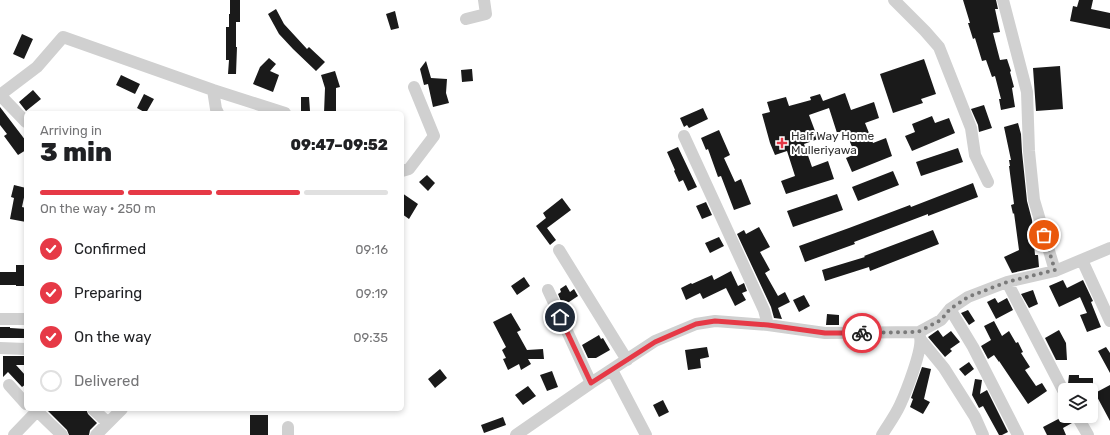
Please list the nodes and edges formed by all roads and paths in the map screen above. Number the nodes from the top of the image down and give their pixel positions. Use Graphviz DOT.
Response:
graph roads {
  1 [pos="484,0"];
  2 [pos="894,0"];
  3 [pos="1003,0"];
  4 [pos="466,19"];
  5 [pos="414,87"];
  6 [pos="214,90"];
  7 [pos="0,95"];
  8 [pos="217,111"];
  9 [pos="279,111"];
  10 [pos="24,120"];
  11 [pos="684,136"];
  12 [pos="404,170"];
  13 [pos="988,182"];
  14 [pos="1110,248"];
  15 [pos="559,250"];
  16 [pos="1082,260"];
  17 [pos="1055,270"];
  18 [pos="1007,282"];
  19 [pos="548,290"];
  20 [pos="950,309"];
  21 [pos="0,319"];
  22 [pos="24,319"];
  23 [pos="1110,321"];
  24 [pos="768,325"];
  25 [pos="920,336"];
  26 [pos="0,348"];
  27 [pos="24,349"];
  28 [pos="627,360"];
  29 [pos="612,370"];
  30 [pos="591,383"];
  31 [pos="1059,383"];
  32 [pos="9,385"];
  33 [pos="24,402"];
  34 [pos="36,411"];
  35 [pos="95,411"];
  36 [pos="120,411"];
  37 [pos="108,423"];
  38 [pos="1081,423"];
  39 [pos="14,435"];
  40 [pos="62,435"];
  41 [pos="96,435"];
  42 [pos="516,435"];
  43 [pos="646,435"];
  44 [pos="882,435"];
  45 [pos="983,435"];
  46 [pos="1018,435"];
  47 [pos="1088,435"];
  1 -- 4 [label="street"];
  2 -- 13 [label="street"];
  3 -- 17 [label="street"];
  5 -- 12 [label="street"];
  6 -- 7 [label="street"];
  6 -- 8 [label="street"];
  6 -- 9 [label="street"];
  7 -- 10 [label="street"];
  11 -- 24 [label="street"];
  14 -- 16 [label="street"];
  15 -- 28 [label="street"];
  16 -- 17 [label="street"];
  16 -- 23 [label="street"];
  17 -- 18 [label="street"];
  18 -- 20 [label="street"];
  18 -- 31 [label="street"];
  19 -- 30 [label="street"];
  20 -- 25 [label="street"];
  20 -- 46 [label="street"];
  21 -- 22 [label="street"];
  24 -- 25 [label="street"];
  24 -- 28 [label="street"];
  25 -- 44 [label="street"];
  25 -- 45 [label="street"];
  26 -- 27 [label="street"];
  28 -- 29 [label="street"];
  29 -- 30 [label="street"];
  29 -- 43 [label="street"];
  30 -- 42 [label="street"];
  32 -- 33 [label="street"];
  34 -- 39 [label="street"];
  34 -- 40 [label="street"];
  35 -- 37 [label="street"];
  36 -- 37 [label="street"];
  37 -- 41 [label="street"];
  38 -- 47 [label="street"];
}
